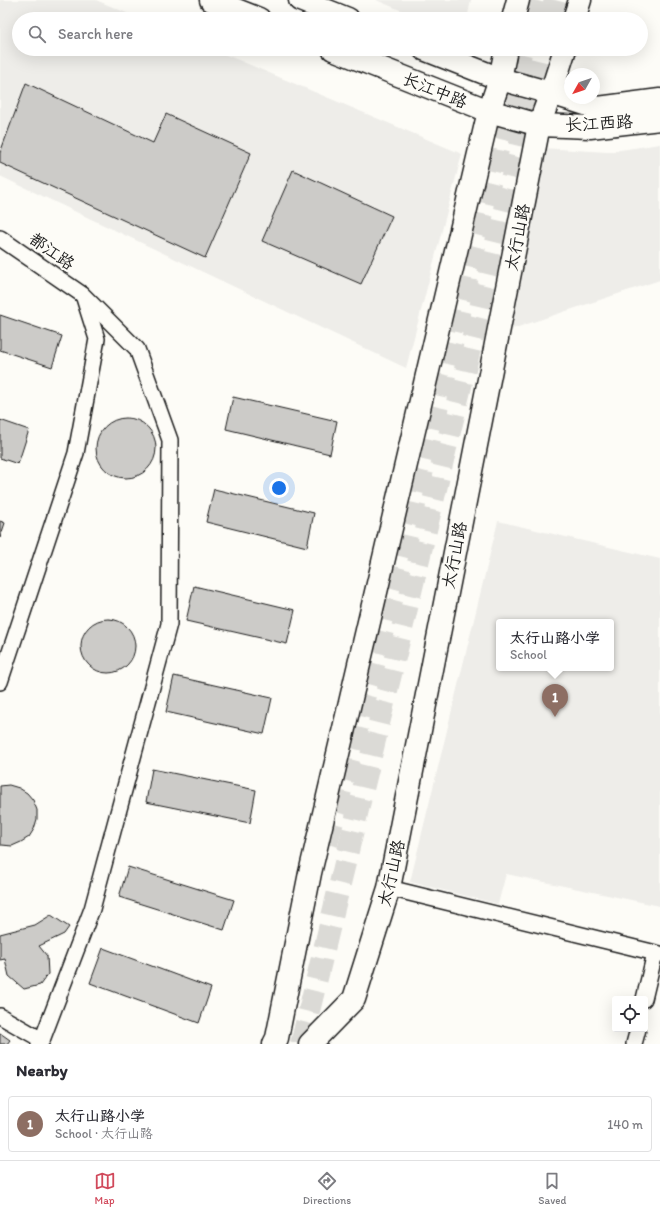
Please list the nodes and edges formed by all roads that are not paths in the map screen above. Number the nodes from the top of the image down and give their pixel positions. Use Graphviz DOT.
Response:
graph roads {
  1 [pos="211,0"];
  2 [pos="300,0"];
  3 [pos="518,0"];
  4 [pos="580,0"];
  5 [pos="241,12"];
  6 [pos="330,12"];
  7 [pos="515,12"];
  8 [pos="576,12"];
  9 [pos="350,56"];
  10 [pos="442,56"];
  11 [pos="505,56"];
  12 [pos="563,56"];
  13 [pos="500,79"];
  14 [pos="552,93"];
  15 [pos="660,100"];
  16 [pos="488,111"];
  17 [pos="660,119"];
  18 [pos="539,125"];
  19 [pos="0,238"];
  20 [pos="83,295"];
  21 [pos="0,682"];
  22 [pos="389,888"];
  23 [pos="657,953"];
  24 [pos="645,996"];
  25 [pos="0,1016"];
  26 [pos="637,1032"];
  27 [pos="40,1042"];
  28 [pos="274,1044"];
  29 [pos="310,1044"];
  30 [pos="634,1044"];
  1 -- 5 [label="main road"];
  2 -- 6 [label="main road"];
  3 -- 7 [label="main road"];
  4 -- 8 [label="main road"];
  9 -- 16 [label="main road, 长江中路"];
  10 -- 13 [label="main road, 长江中路"];
  11 -- 13 [label="main road"];
  12 -- 14 [label="main road, 太行山路"];
  13 -- 14 [label="main road, 长江西路"];
  13 -- 16 [label="main road"];
  14 -- 15 [label="main road, 长江西路"];
  14 -- 18 [label="main road, 太行山路"];
  16 -- 18 [label="main road, 长江中路"];
  16 -- 28 [label="main road"];
  17 -- 18 [label="main road, 长江西路"];
  18 -- 22 [label="main road, 太行山路"];
  19 -- 20 [label="street, 都江路"];
  20 -- 21 [label="street"];
  20 -- 27 [label="street, 都江路"];
  22 -- 23 [label="street"];
  22 -- 29 [label="main road, 太行山路"];
  23 -- 24 [label="street"];
  25 -- 27 [label="street"];
  26 -- 30 [label="street"];
}
